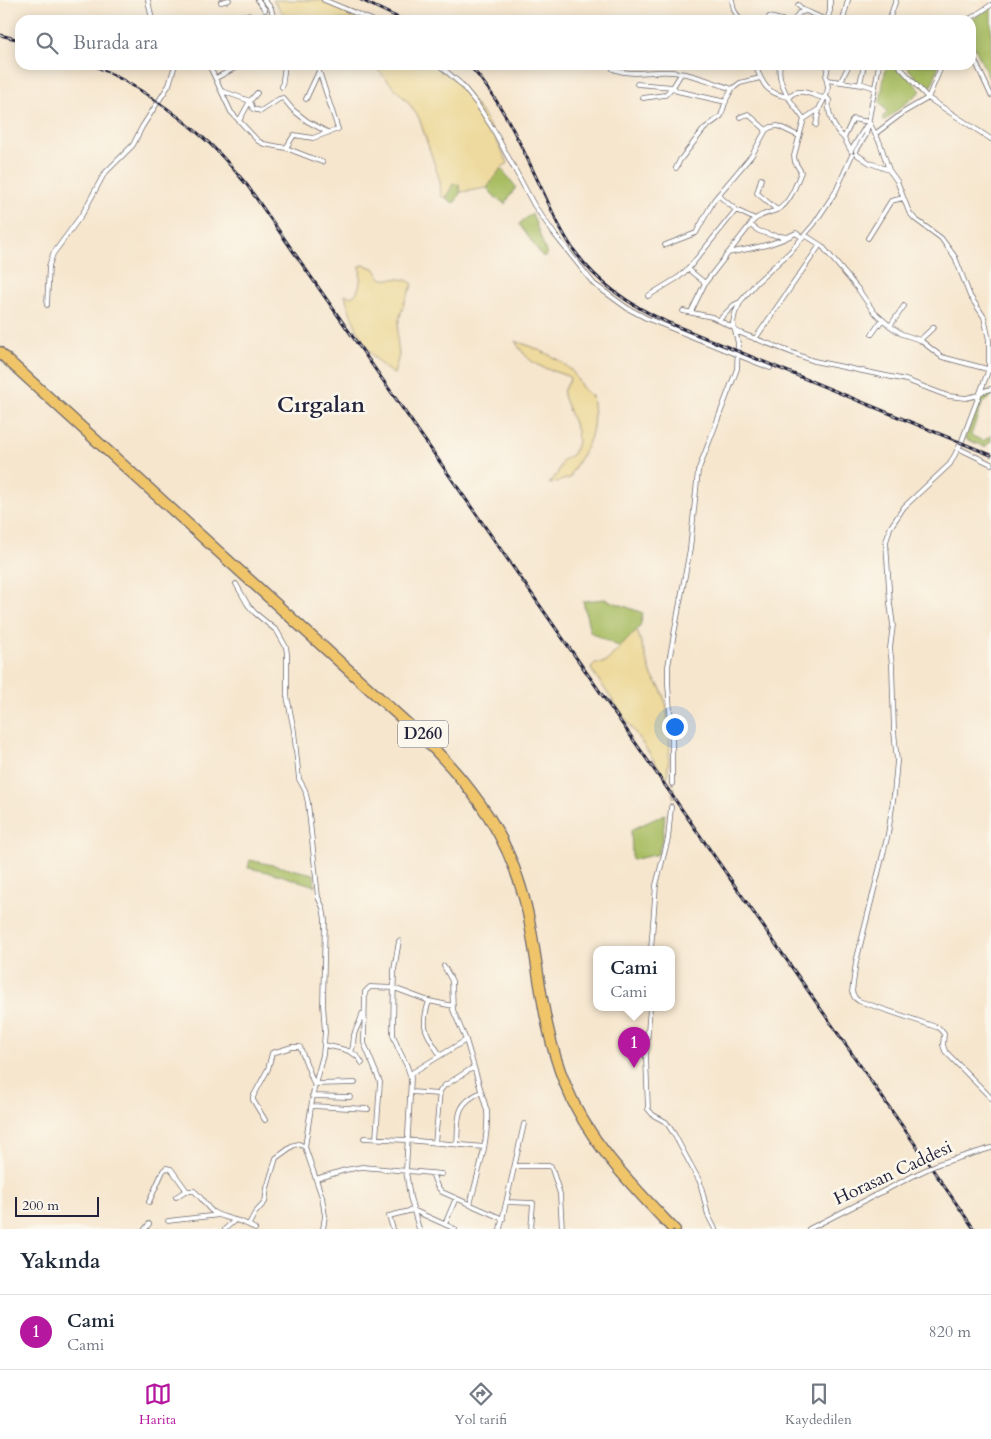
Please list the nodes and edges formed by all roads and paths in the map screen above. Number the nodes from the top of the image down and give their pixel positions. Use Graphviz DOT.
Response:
graph roads {
  1 [pos="148,0"];
  2 [pos="229,0"];
  3 [pos="258,0"];
  4 [pos="264,0"];
  5 [pos="324,0"];
  6 [pos="732,0"];
  7 [pos="830,0"];
  8 [pos="848,0"];
  9 [pos="889,0"];
  10 [pos="895,1"];
  11 [pos="221,2"];
  12 [pos="798,5"];
  13 [pos="991,5"];
  14 [pos="265,10"];
  15 [pos="804,11"];
  16 [pos="151,15"];
  17 [pos="273,15"];
  18 [pos="360,15"];
  19 [pos="737,15"];
  20 [pos="797,15"];
  21 [pos="814,15"];
  22 [pos="828,15"];
  23 [pos="844,15"];
  24 [pos="891,15"];
  25 [pos="976,15"];
  26 [pos="976,63"];
  27 [pos="174,70"];
  28 [pos="212,70"];
  29 [pos="229,70"];
  30 [pos="284,70"];
  31 [pos="319,70"];
  32 [pos="445,70"];
  33 [pos="616,70"];
  34 [pos="757,70"];
  35 [pos="779,70"];
  36 [pos="827,70"];
  37 [pos="846,70"];
  38 [pos="862,70"];
  39 [pos="878,70"];
  40 [pos="903,70"];
  41 [pos="940,70"];
  42 [pos="681,74"];
  43 [pos="216,78"];
  44 [pos="760,78"];
  45 [pos="826,80"];
  46 [pos="841,81"];
  47 [pos="637,84"];
  48 [pos="862,85"];
  49 [pos="282,87"];
  50 [pos="674,87"];
  51 [pos="875,88"];
  52 [pos="732,89"];
  53 [pos="222,91"];
  54 [pos="257,93"];
  55 [pos="991,95"];
  56 [pos="789,97"];
  57 [pos="824,97"];
  58 [pos="643,98"];
  59 [pos="928,98"];
  60 [pos="306,99"];
  61 [pos="250,101"];
  62 [pos="726,102"];
  63 [pos="819,109"];
  64 [pos="740,117"];
  65 [pos="804,119"];
  66 [pos="239,121"];
  67 [pos="869,122"];
  68 [pos="816,125"];
  69 [pos="766,130"];
  70 [pos="327,132"];
  71 [pos="875,134"];
  72 [pos="799,136"];
  73 [pos="844,138"];
  74 [pos="991,139"];
  75 [pos="286,148"];
  76 [pos="853,152"];
  77 [pos="322,162"];
  78 [pos="676,168"];
  79 [pos="889,170"];
  80 [pos="761,180"];
  81 [pos="718,195"];
  82 [pos="903,198"];
  83 [pos="736,210"];
  84 [pos="777,210"];
  85 [pos="755,219"];
  86 [pos="750,225"];
  87 [pos="804,236"];
  88 [pos="788,237"];
  89 [pos="868,238"];
  90 [pos="666,245"];
  91 [pos="820,245"];
  92 [pos="728,253"];
  93 [pos="688,269"];
  94 [pos="705,283"];
  95 [pos="648,296"];
  96 [pos="741,301"];
  97 [pos="47,305"];
  98 [pos="904,306"];
  99 [pos="683,311"];
  100 [pos="691,312"];
  101 [pos="719,320"];
  102 [pos="882,320"];
  103 [pos="890,326"];
  104 [pos="934,328"];
  105 [pos="734,330"];
  106 [pos="872,334"];
  107 [pos="755,339"];
  108 [pos="920,340"];
  109 [pos="0,350"];
  110 [pos="737,353"];
  111 [pos="0,356"];
  112 [pos="770,368"];
  113 [pos="990,370"];
  114 [pos="991,389"];
  115 [pos="980,394"];
  116 [pos="958,448"];
  117 [pos="991,464"];
  118 [pos="236,584"];
  119 [pos="672,784"];
  120 [pos="671,808"];
  121 [pos="399,941"];
  122 [pos="651,946"];
  123 [pos="444,966"];
  124 [pos="394,988"];
  125 [pos="429,1001"];
  126 [pos="453,1006"];
  127 [pos="364,1007"];
  128 [pos="650,1011"];
  129 [pos="466,1040"];
  130 [pos="324,1045"];
  131 [pos="352,1052"];
  132 [pos="440,1055"];
  133 [pos="362,1063"];
  134 [pos="474,1067"];
  135 [pos="410,1074"];
  136 [pos="355,1083"];
  137 [pos="315,1084"];
  138 [pos="410,1092"];
  139 [pos="481,1092"];
  140 [pos="439,1094"];
  141 [pos="312,1096"];
  142 [pos="350,1097"];
  143 [pos="991,1098"];
  144 [pos="312,1106"];
  145 [pos="368,1109"];
  146 [pos="265,1120"];
  147 [pos="524,1124"];
  148 [pos="364,1138"];
  149 [pos="376,1139"];
  150 [pos="406,1140"];
  151 [pos="436,1143"];
  152 [pos="457,1144"];
  153 [pos="304,1147"];
  154 [pos="484,1147"];
  155 [pos="991,1148"];
  156 [pos="515,1166"];
  157 [pos="406,1171"];
  158 [pos="432,1173"];
  159 [pos="442,1174"];
  160 [pos="316,1179"];
  161 [pos="187,1191"];
  162 [pos="176,1196"];
  163 [pos="456,1198"];
  164 [pos="149,1202"];
  165 [pos="507,1202"];
  166 [pos="470,1205"];
  167 [pos="413,1210"];
  168 [pos="219,1215"];
  169 [pos="502,1219"];
  170 [pos="235,1220"];
  171 [pos="168,1221"];
  172 [pos="149,1224"];
  173 [pos="250,1224"];
  174 [pos="445,1224"];
  175 [pos="145,1229"];
  176 [pos="225,1229"];
  177 [pos="255,1229"];
  178 [pos="323,1229"];
  179 [pos="393,1229"];
  180 [pos="419,1229"];
  181 [pos="456,1229"];
  182 [pos="500,1229"];
  183 [pos="531,1229"];
  184 [pos="562,1229"];
  185 [pos="670,1229"];
  186 [pos="677,1229"];
  187 [pos="715,1229"];
  188 [pos="809,1229"];
  1 -- 16 [label="street"];
  2 -- 11 [label="street"];
  3 -- 14 [label="street"];
  4 -- 17 [label="street"];
  5 -- 18 [label="street"];
  6 -- 19 [label="street"];
  7 -- 22 [label="street"];
  8 -- 23 [label="street"];
  9 -- 10 [label="street"];
  10 -- 24 [label="street"];
  12 -- 15 [label="street"];
  13 -- 25 [label="street"];
  15 -- 20 [label="street"];
  15 -- 21 [label="street"];
  26 -- 55 [label="street"];
  27 -- 97 [label="street"];
  28 -- 43 [label="street"];
  29 -- 43 [label="street"];
  30 -- 49 [label="street"];
  31 -- 60 [label="street"];
  31 -- 70 [label="street"];
  32 -- 110 [label="street"];
  33 -- 42 [label="street"];
  34 -- 44 [label="street"];
  35 -- 56 [label="street"];
  36 -- 45 [label="street"];
  37 -- 46 [label="street"];
  38 -- 48 [label="street"];
  39 -- 51 [label="street"];
  40 -- 59 [label="street"];
  41 -- 59 [label="street"];
  42 -- 50 [label="street"];
  42 -- 52 [label="street"];
  43 -- 53 [label="street"];
  44 -- 52 [label="street"];
  44 -- 56 [label="street"];
  45 -- 46 [label="street"];
  45 -- 57 [label="street"];
  46 -- 48 [label="street"];
  47 -- 50 [label="street"];
  48 -- 51 [label="street"];
  50 -- 58 [label="street"];
  50 -- 62 [label="street"];
  51 -- 67 [label="street"];
  52 -- 62 [label="street"];
  53 -- 61 [label="street"];
  53 -- 66 [label="street"];
  54 -- 61 [label="street"];
  56 -- 57 [label="street"];
  56 -- 65 [label="street"];
  57 -- 63 [label="street"];
  57 -- 73 [label="street"];
  59 -- 71 [label="street"];
  59 -- 74 [label="street"];
  61 -- 66 [label="street"];
  61 -- 70 [label="street"];
  62 -- 78 [label="street"];
  63 -- 65 [label="street"];
  63 -- 68 [label="street"];
  64 -- 69 [label="street"];
  65 -- 72 [label="street"];
  66 -- 75 [label="street"];
  67 -- 71 [label="street"];
  67 -- 73 [label="street"];
  67 -- 76 [label="street"];
  69 -- 72 [label="street"];
  69 -- 81 [label="street"];
  70 -- 75 [label="street"];
  71 -- 79 [label="street"];
  72 -- 84 [label="street"];
  73 -- 76 [label="street"];
  75 -- 77 [label="street"];
  76 -- 79 [label="street"];
  76 -- 87 [label="street"];
  79 -- 82 [label="street"];
  80 -- 84 [label="street"];
  81 -- 83 [label="street"];
  81 -- 90 [label="street"];
  82 -- 89 [label="street"];
  82 -- 113 [label="street"];
  83 -- 85 [label="street"];
  83 -- 93 [label="street"];
  84 -- 85 [label="street"];
  85 -- 86 [label="street"];
  86 -- 88 [label="street"];
  86 -- 92 [label="street"];
  87 -- 88 [label="street"];
  87 -- 91 [label="street"];
  87 -- 96 [label="street"];
  88 -- 92 [label="street"];
  91 -- 102 [label="street"];
  91 -- 107 [label="street"];
  92 -- 94 [label="street"];
  93 -- 94 [label="street"];
  93 -- 95 [label="street"];
  94 -- 100 [label="street"];
  96 -- 101 [label="street"];
  96 -- 105 [label="street"];
  98 -- 103 [label="street"];
  99 -- 100 [label="street"];
  100 -- 101 [label="street"];
  101 -- 105 [label="street"];
  102 -- 103 [label="street"];
  102 -- 106 [label="street"];
  103 -- 108 [label="street"];
  104 -- 108 [label="street"];
  105 -- 107 [label="street"];
  105 -- 110 [label="street"];
  107 -- 115 [label="street"];
  108 -- 113 [label="street"];
  109 -- 186 [label="highway, D260"];
  110 -- 112 [label="street"];
  110 -- 119 [label="street"];
  111 -- 185 [label="highway, D260"];
  113 -- 115 [label="street"];
  114 -- 115 [label="street"];
  115 -- 116 [label="street"];
  116 -- 117 [label="street"];
  116 -- 143 [label="street"];
  118 -- 130 [label="street"];
  120 -- 122 [label="street"];
  121 -- 124 [label="street"];
  123 -- 126 [label="street"];
  124 -- 125 [label="street"];
  124 -- 127 [label="street"];
  124 -- 135 [label="street"];
  125 -- 126 [label="street"];
  125 -- 132 [label="street"];
  126 -- 129 [label="street"];
  127 -- 131 [label="street"];
  127 -- 149 [label="street"];
  128 -- 187 [label="street"];
  129 -- 132 [label="street"];
  129 -- 134 [label="street"];
  130 -- 131 [label="street"];
  130 -- 137 [label="street"];
  131 -- 133 [label="street"];
  132 -- 135 [label="street"];
  134 -- 139 [label="street"];
  134 -- 140 [label="street"];
  135 -- 138 [label="street"];
  136 -- 137 [label="street"];
  137 -- 141 [label="street"];
  137 -- 146 [label="street"];
  138 -- 140 [label="street"];
  138 -- 150 [label="street"];
  139 -- 152 [label="street"];
  139 -- 154 [label="street"];
  140 -- 151 [label="street"];
  141 -- 142 [label="street"];
  141 -- 144 [label="street"];
  144 -- 145 [label="street"];
  144 -- 153 [label="street"];
  147 -- 156 [label="street"];
  148 -- 149 [label="street"];
  149 -- 150 [label="street"];
  150 -- 151 [label="street"];
  150 -- 157 [label="street"];
  151 -- 152 [label="street"];
  152 -- 154 [label="street"];
  153 -- 160 [label="street"];
  153 -- 173 [label="street"];
  154 -- 166 [label="street"];
  155 -- 188 [label="street, Horasan Caddesi, bridge"];
  156 -- 165 [label="street"];
  156 -- 184 [label="street"];
  157 -- 158 [label="street"];
  157 -- 160 [label="street"];
  157 -- 167 [label="street"];
  158 -- 159 [label="street"];
  158 -- 163 [label="street"];
  160 -- 178 [label="street"];
  161 -- 162 [label="street"];
  161 -- 164 [label="street"];
  161 -- 168 [label="street"];
  163 -- 166 [label="street"];
  163 -- 174 [label="street"];
  165 -- 169 [label="street"];
  165 -- 183 [label="street"];
  166 -- 169 [label="street"];
  167 -- 174 [label="street"];
  167 -- 179 [label="street"];
  167 -- 180 [label="street"];
  168 -- 170 [label="street"];
  168 -- 171 [label="street"];
  169 -- 182 [label="street"];
  170 -- 173 [label="street"];
  170 -- 176 [label="street"];
  172 -- 175 [label="street"];
  173 -- 177 [label="street"];
  174 -- 181 [label="street"];
}
